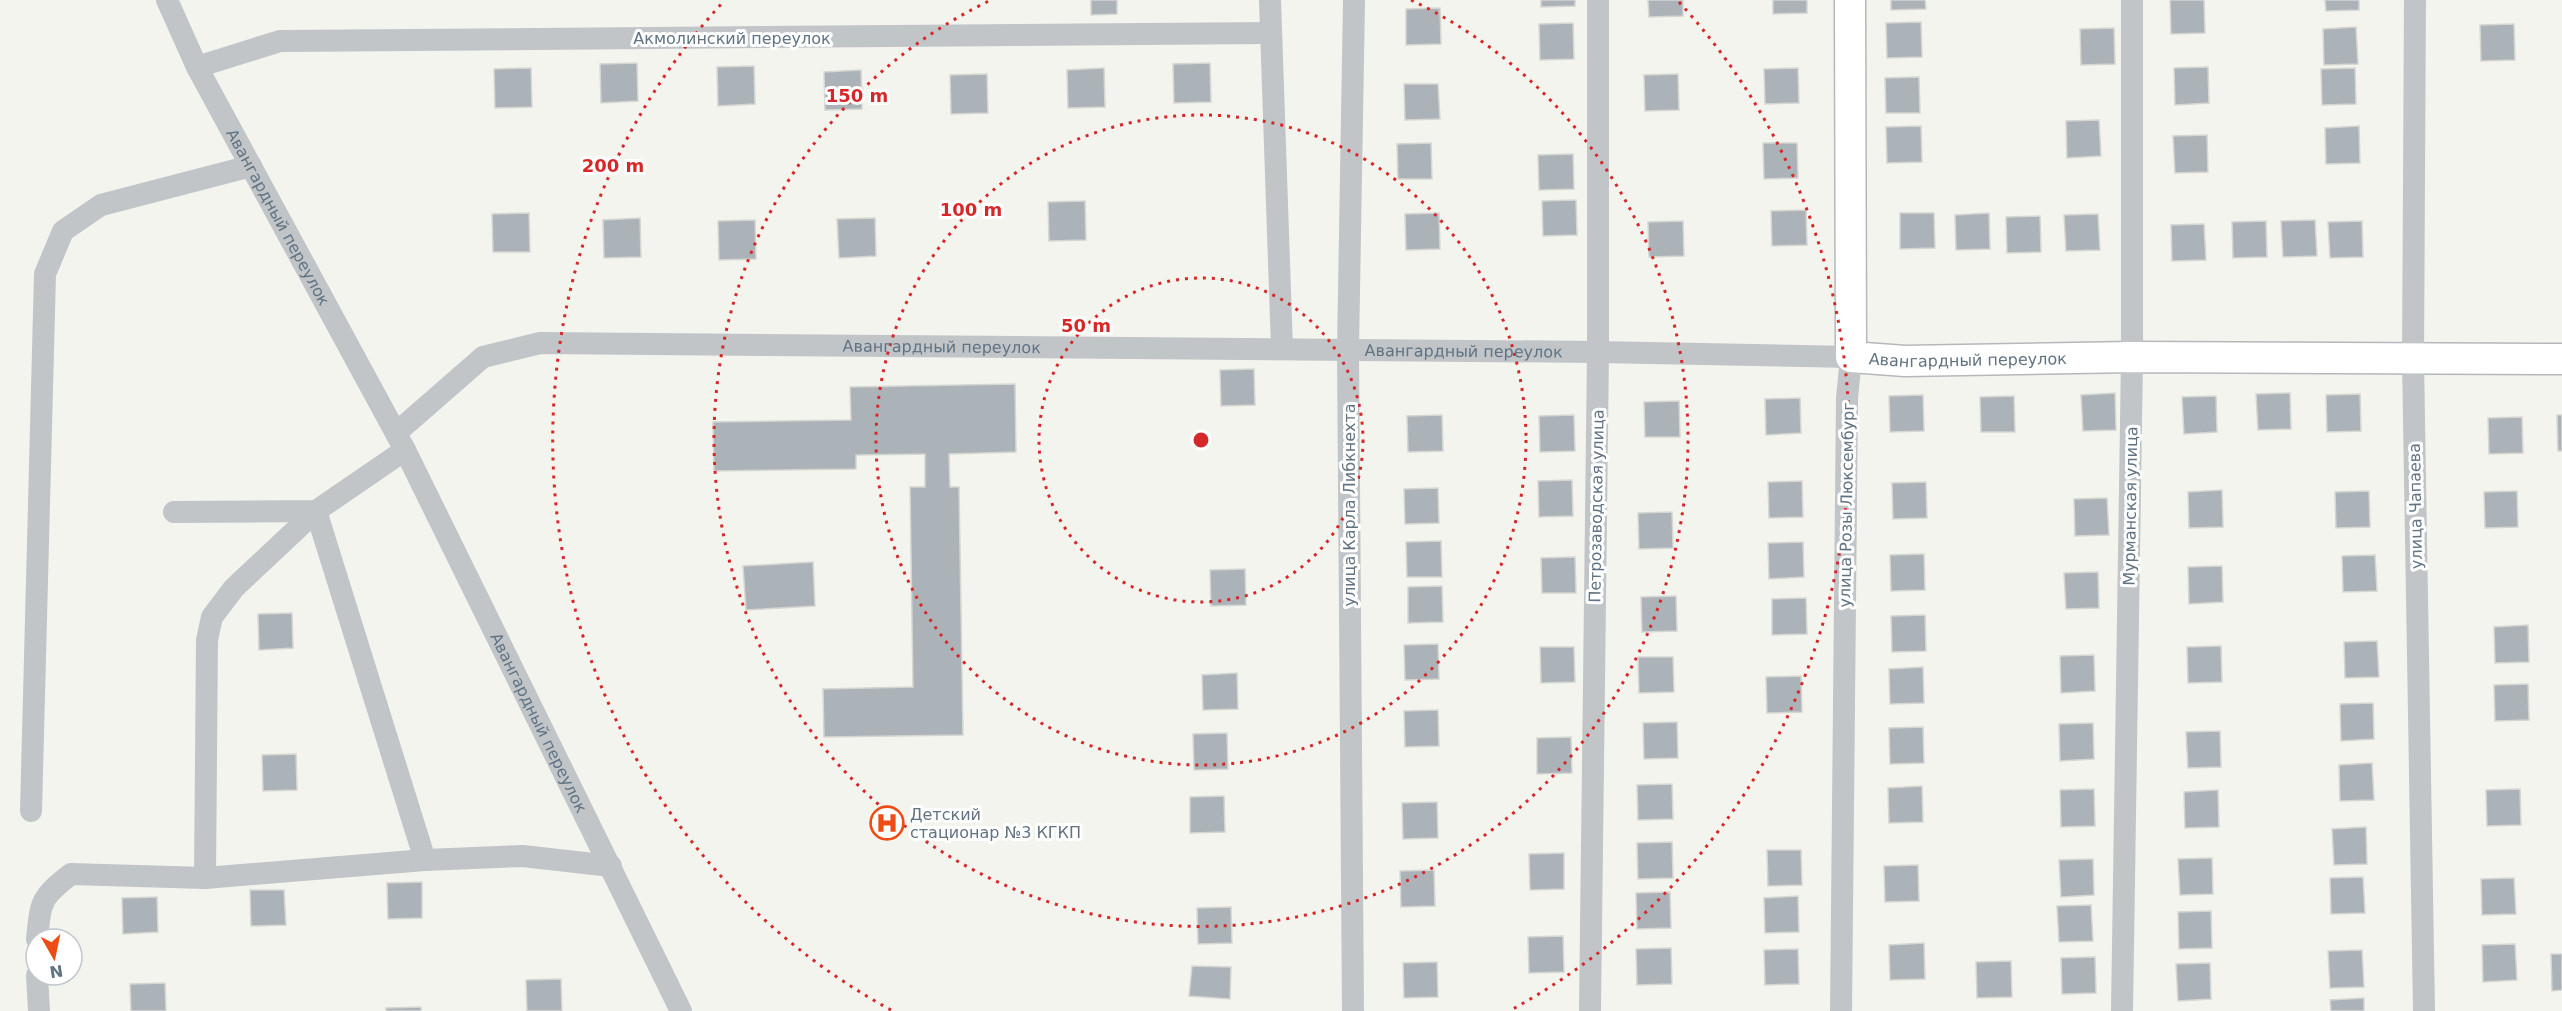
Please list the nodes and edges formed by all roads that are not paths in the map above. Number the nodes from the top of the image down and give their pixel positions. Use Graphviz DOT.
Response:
graph roads {
  1 [pos="166,0"];
  2 [pos="1270,0"];
  3 [pos="1354,0"];
  4 [pos="1598,0"];
  5 [pos="1850,0"];
  6 [pos="2132,0"];
  7 [pos="2415,0"];
  8 [pos="1270,33"];
  9 [pos="197,67"];
  10 [pos="251,166"];
  11 [pos="1282,349"];
  12 [pos="1348,350"];
  13 [pos="1598,352"];
  14 [pos="1851,357"];
  15 [pos="2132,357"];
  16 [pos="2562,359"];
  17 [pos="2413,360"];
  18 [pos="401,442"];
  19 [pos="316,511"];
  20 [pos="174,512"];
  21 [pos="31,811"];
  22 [pos="425,860"];
  23 [pos="611,866"];
  24 [pos="205,878"];
  25 [pos="38,927"];
  26 [pos="38,987"];
  27 [pos="39,1011"];
  28 [pos="681,1011"];
  29 [pos="1353,1011"];
  30 [pos="1590,1011"];
  31 [pos="1841,1011"];
  32 [pos="2122,1011"];
  33 [pos="2424,1011"];
  1 -- 9 [label="street, Авангардный переулок"];
  2 -- 8 [label="street"];
  3 -- 12 [label="street, улица Карла Либкнехта"];
  4 -- 13 [label="street, Петрозаводская улица"];
  5 -- 14 [label="main road, улица Розы Люксембург"];
  6 -- 15 [label="street, Мурманская улица"];
  7 -- 17 [label="street, улица Чапаева"];
  8 -- 9 [label="street, Акмолинский переулок"];
  8 -- 11 [label="street"];
  9 -- 10 [label="street, Авангардный переулок"];
  10 -- 18 [label="street, Авангардный переулок"];
  10 -- 21 [label="street"];
  11 -- 12 [label="street, Авангардный переулок"];
  11 -- 18 [label="street, Авангардный переулок"];
  12 -- 13 [label="street, Авангардный переулок"];
  12 -- 29 [label="street, улица Карла Либкнехта"];
  13 -- 14 [label="street, Авангардный переулок"];
  13 -- 30 [label="street, Петрозаводская улица"];
  14 -- 15 [label="main road, Авангардный переулок"];
  14 -- 31 [label="street, улица Розы Люксембург"];
  15 -- 17 [label="main road, Авангардный переулок"];
  15 -- 32 [label="street, Мурманская улица"];
  16 -- 17 [label="main road, Авангардный переулок"];
  17 -- 33 [label="street, улица Чапаева"];
  18 -- 19 [label="street"];
  18 -- 23 [label="street, Авангардный переулок"];
  19 -- 20 [label="street"];
  19 -- 22 [label="street"];
  19 -- 24 [label="street"];
  22 -- 23 [label="street"];
  22 -- 24 [label="street"];
  23 -- 28 [label="street, Авангардный переулок"];
  24 -- 25 [label="street"];
  26 -- 27 [label="street"];
}
